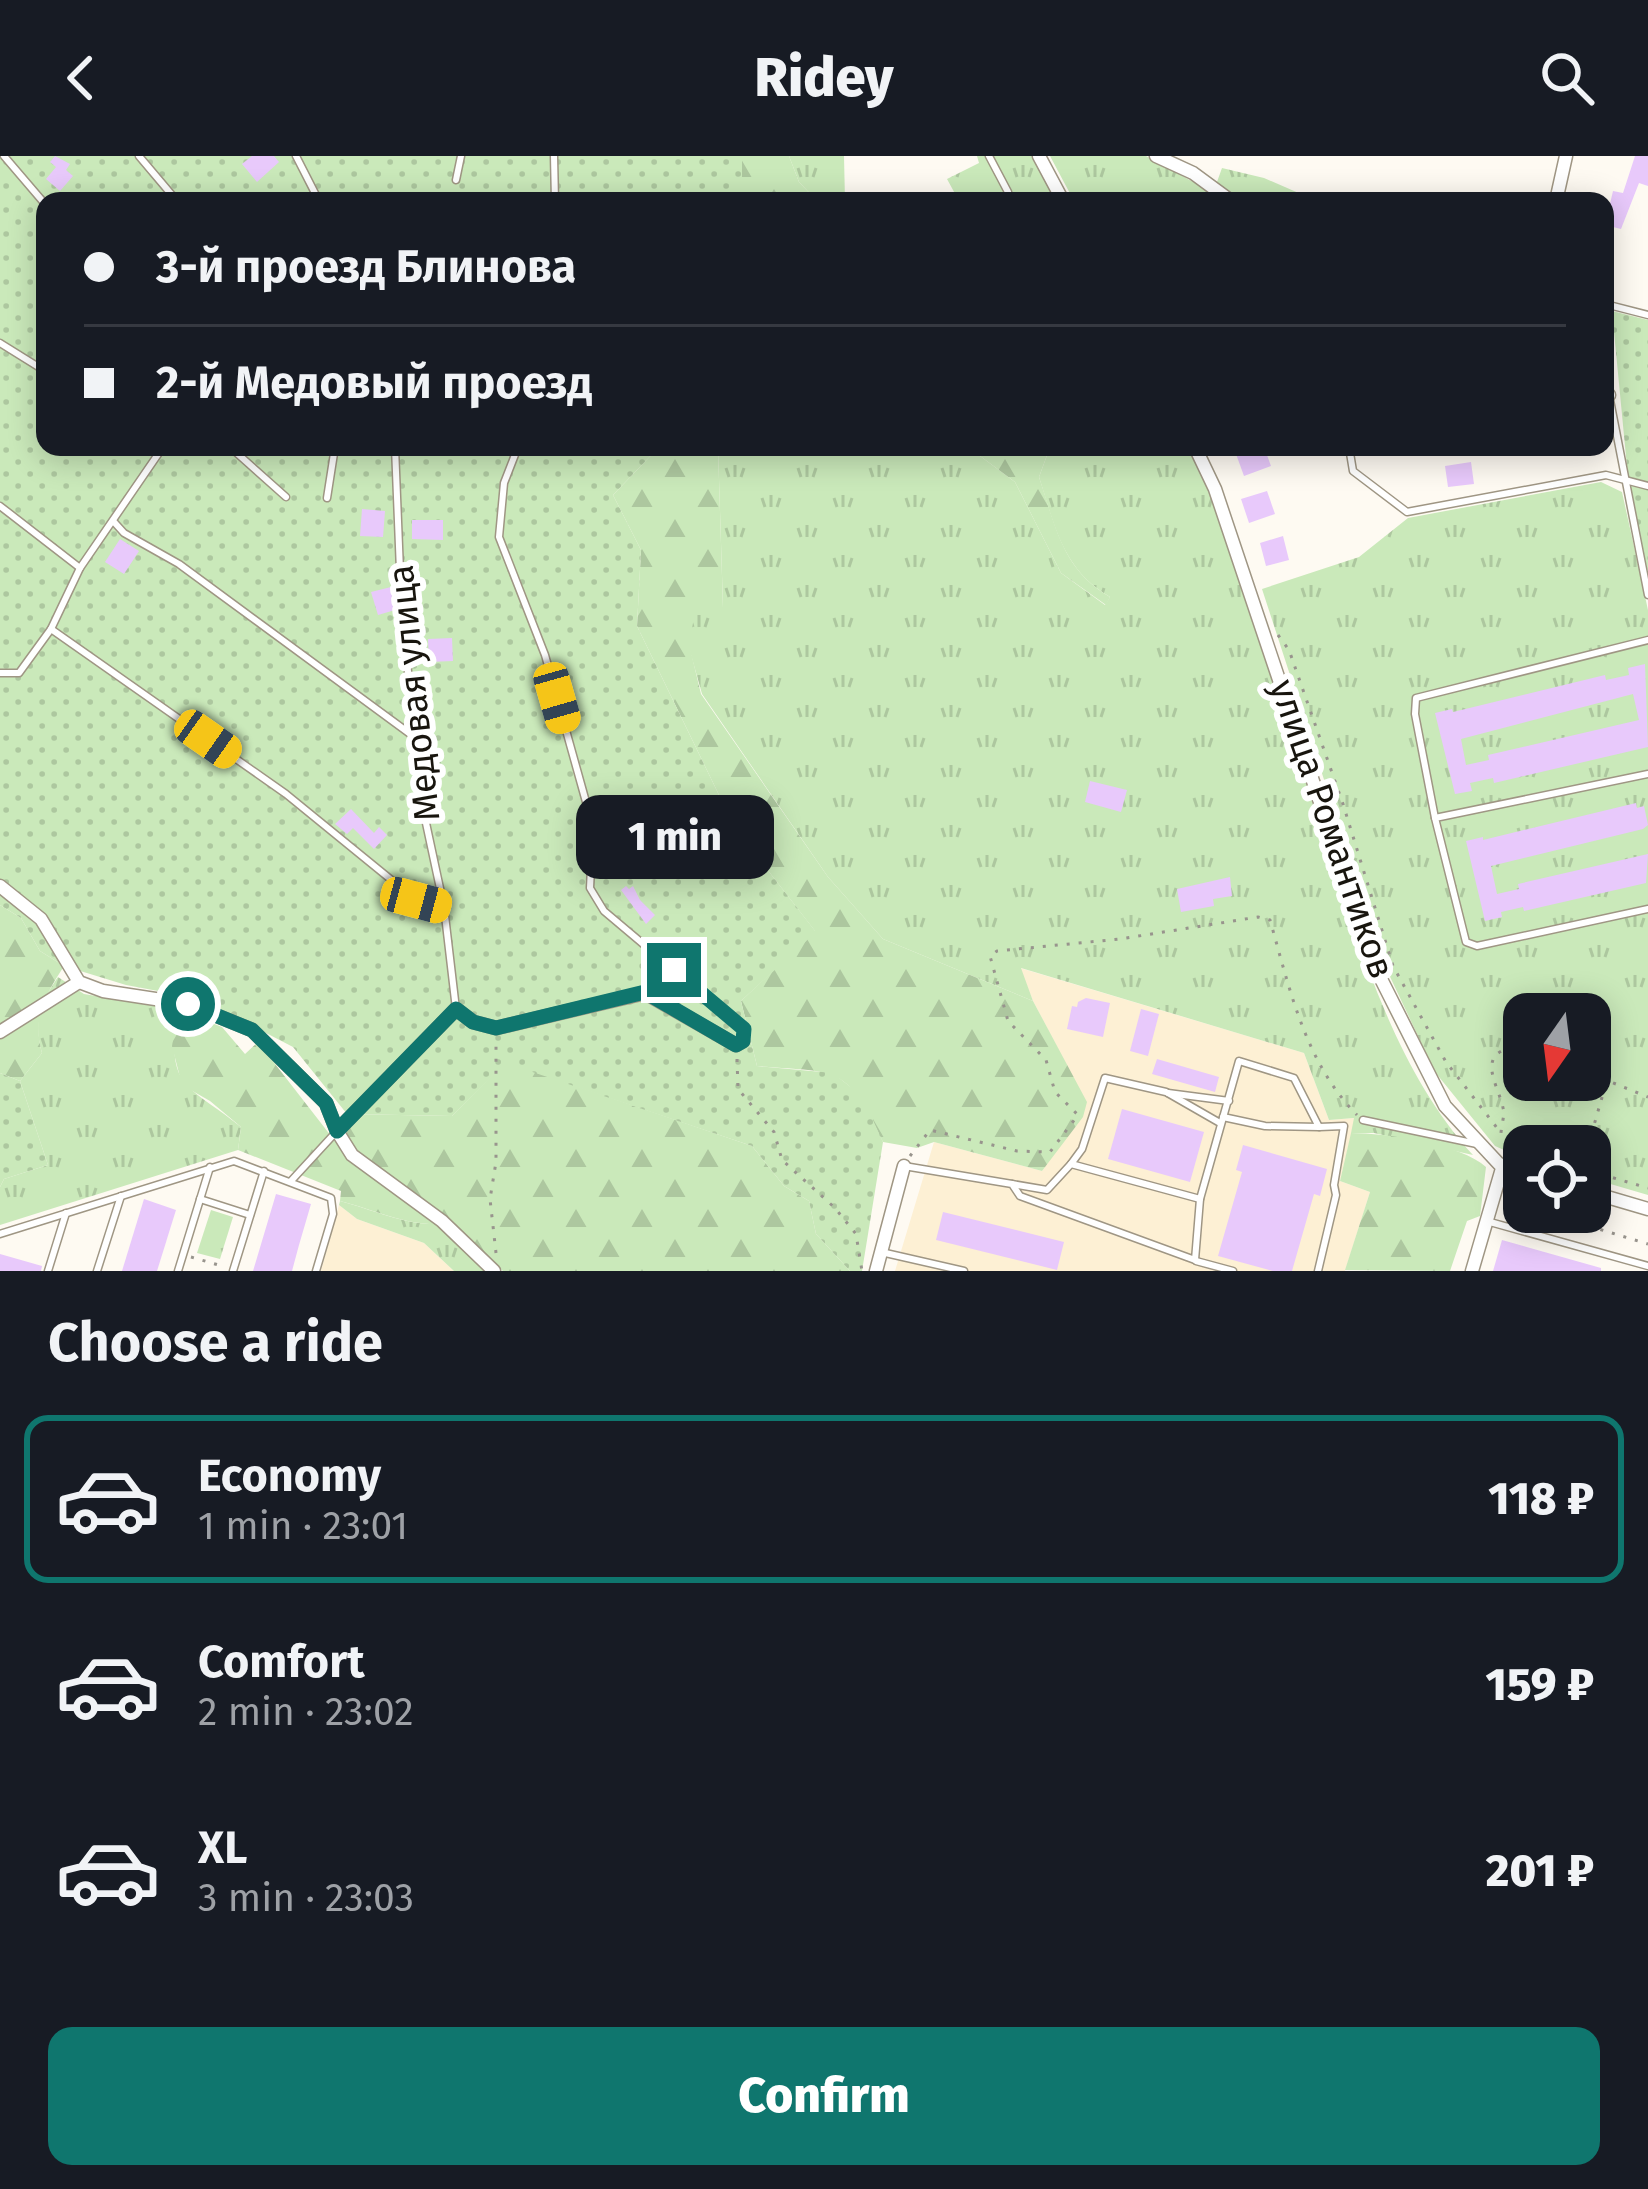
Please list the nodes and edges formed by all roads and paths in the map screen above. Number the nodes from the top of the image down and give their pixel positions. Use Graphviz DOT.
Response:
graph roads {
  1 [pos="4,156"];
  2 [pos="139,156"];
  3 [pos="296,156"];
  4 [pos="461,156"];
  5 [pos="554,156"];
  6 [pos="989,156"];
  7 [pos="1039,156"];
  8 [pos="1156,156"];
  9 [pos="1566,156"];
  10 [pos="457,180"];
  11 [pos="170,192"];
  12 [pos="314,192"];
  13 [pos="555,192"];
  14 [pos="1008,192"];
  15 [pos="1058,192"];
  16 [pos="1219,192"];
  17 [pos="1558,192"];
  18 [pos="36,193"];
  19 [pos="1614,306"];
  20 [pos="1648,314"];
  21 [pos="0,343"];
  22 [pos="36,365"];
  23 [pos="1614,429"];
  24 [pos="153,456"];
  25 [pos="240,456"];
  26 [pos="334,456"];
  27 [pos="394,456"];
  28 [pos="514,456"];
  29 [pos="1199,456"];
  30 [pos="1350,456"];
  31 [pos="1624,478"];
  32 [pos="1648,486"];
  33 [pos="286,497"];
  34 [pos="327,498"];
  35 [pos="0,506"];
  36 [pos="114,522"];
  37 [pos="80,568"];
  38 [pos="1648,595"];
  39 [pos="51,629"];
  40 [pos="1277,634"];
  41 [pos="1648,640"];
  42 [pos="0,673"];
  43 [pos="413,736"];
  44 [pos="1648,773"];
  45 [pos="1435,818"];
  46 [pos="0,886"];
  47 [pos="444,907"];
  48 [pos="1648,909"];
  49 [pos="79,982"];
  50 [pos="456,1009"];
  51 [pos="496,1028"];
  52 [pos="0,1033"];
  53 [pos="740,1043"];
  54 [pos="1503,1051"];
  55 [pos="1611,1082"];
  56 [pos="1166,1093"];
  57 [pos="1648,1097"];
  58 [pos="1229,1101"];
  59 [pos="1222,1120"];
  60 [pos="1363,1120"];
  61 [pos="1319,1127"];
  62 [pos="337,1131"];
  63 [pos="1501,1133"];
  64 [pos="1477,1144"];
  65 [pos="1072,1164"];
  66 [pos="1503,1165"];
  67 [pos="904,1166"];
  68 [pos="210,1167"];
  69 [pos="264,1171"];
  70 [pos="1611,1177"];
  71 [pos="291,1181"];
  72 [pos="1012,1184"];
  73 [pos="1648,1188"];
  74 [pos="121,1196"];
  75 [pos="1493,1197"];
  76 [pos="1201,1198"];
  77 [pos="1611,1198"];
  78 [pos="200,1199"];
  79 [pos="1503,1200"];
  80 [pos="1648,1209"];
  81 [pos="66,1213"];
  82 [pos="250,1215"];
  83 [pos="1486,1221"];
  84 [pos="1611,1233"];
  85 [pos="0,1234"];
  86 [pos="1648,1244"];
  87 [pos="881,1252"];
  88 [pos="183,1254"];
  89 [pos="1195,1260"];
  90 [pos="496,1265"];
  91 [pos="1648,1267"];
  92 [pos="233,1270"];
  93 [pos="48,1271"];
  94 [pos="97,1271"];
  95 [pos="178,1271"];
  96 [pos="316,1271"];
  97 [pos="862,1271"];
  98 [pos="876,1271"];
  99 [pos="964,1271"];
  100 [pos="1233,1271"];
  101 [pos="1318,1271"];
  102 [pos="1472,1271"];
  1 -- 18 [label="lane"];
  2 -- 11 [label="lane"];
  3 -- 12 [label="lane"];
  4 -- 10 [label="lane"];
  5 -- 13 [label="lane"];
  6 -- 14 [label="lane"];
  7 -- 15 [label="street"];
  8 -- 16 [label="street"];
  9 -- 17 [label="street"];
  19 -- 20 [label="lane"];
  21 -- 22 [label="lane"];
  23 -- 31 [label="lane"];
  24 -- 36 [label="lane"];
  25 -- 33 [label="lane"];
  26 -- 34 [label="lane"];
  27 -- 43 [label="lane, Медовая улица"];
  28 -- 53 [label="lane"];
  29 -- 64 [label="street, улица Романтиков"];
  30 -- 31 [label="lane"];
  31 -- 32 [label="lane"];
  31 -- 38 [label="lane"];
  35 -- 37 [label="lane"];
  36 -- 37 [label="lane"];
  36 -- 43 [label="lane"];
  37 -- 39 [label="lane"];
  39 -- 42 [label="lane"];
  39 -- 47 [label="lane"];
  40 -- 63 [label="path"];
  41 -- 45 [label="lane"];
  43 -- 47 [label="lane, Медовая улица"];
  44 -- 45 [label="lane"];
  45 -- 48 [label="lane"];
  46 -- 49 [label="street"];
  47 -- 50 [label="lane, Медовая улица"];
  49 -- 52 [label="street"];
  49 -- 62 [label="street"];
  50 -- 51 [label="street"];
  50 -- 62 [label="street"];
  51 -- 53 [label="street"];
  51 -- 90 [label="path"];
  53 -- 97 [label="path"];
  54 -- 63 [label="path"];
  55 -- 57 [label="path"];
  56 -- 58 [label="lane"];
  56 -- 59 [label="lane"];
  56 -- 65 [label="lane"];
  58 -- 59 [label="lane"];
  58 -- 61 [label="lane"];
  59 -- 61 [label="lane"];
  59 -- 76 [label="lane"];
  60 -- 64 [label="lane"];
  60 -- 67 [label="path"];
  61 -- 101 [label="lane"];
  62 -- 71 [label="lane"];
  62 -- 90 [label="street"];
  64 -- 66 [label="street, улица Романтиков"];
  65 -- 72 [label="lane"];
  65 -- 76 [label="lane"];
  66 -- 75 [label="street"];
  67 -- 72 [label="lane"];
  67 -- 87 [label="street"];
  68 -- 69 [label="lane"];
  68 -- 74 [label="lane"];
  68 -- 78 [label="lane"];
  69 -- 71 [label="lane"];
  69 -- 82 [label="lane"];
  70 -- 73 [label="path"];
  71 -- 96 [label="lane"];
  72 -- 89 [label="lane"];
  74 -- 81 [label="lane"];
  74 -- 94 [label="lane"];
  75 -- 79 [label="path"];
  75 -- 83 [label="street"];
  76 -- 89 [label="lane"];
  77 -- 80 [label="street"];
  78 -- 82 [label="lane"];
  78 -- 88 [label="lane"];
  81 -- 85 [label="lane"];
  81 -- 93 [label="lane"];
  82 -- 92 [label="lane"];
  83 -- 91 [label="lane"];
  83 -- 102 [label="street"];
  84 -- 86 [label="path"];
  87 -- 98 [label="street"];
  87 -- 99 [label="lane"];
  88 -- 92 [label="path"];
  88 -- 95 [label="lane"];
  89 -- 100 [label="lane"];
}
